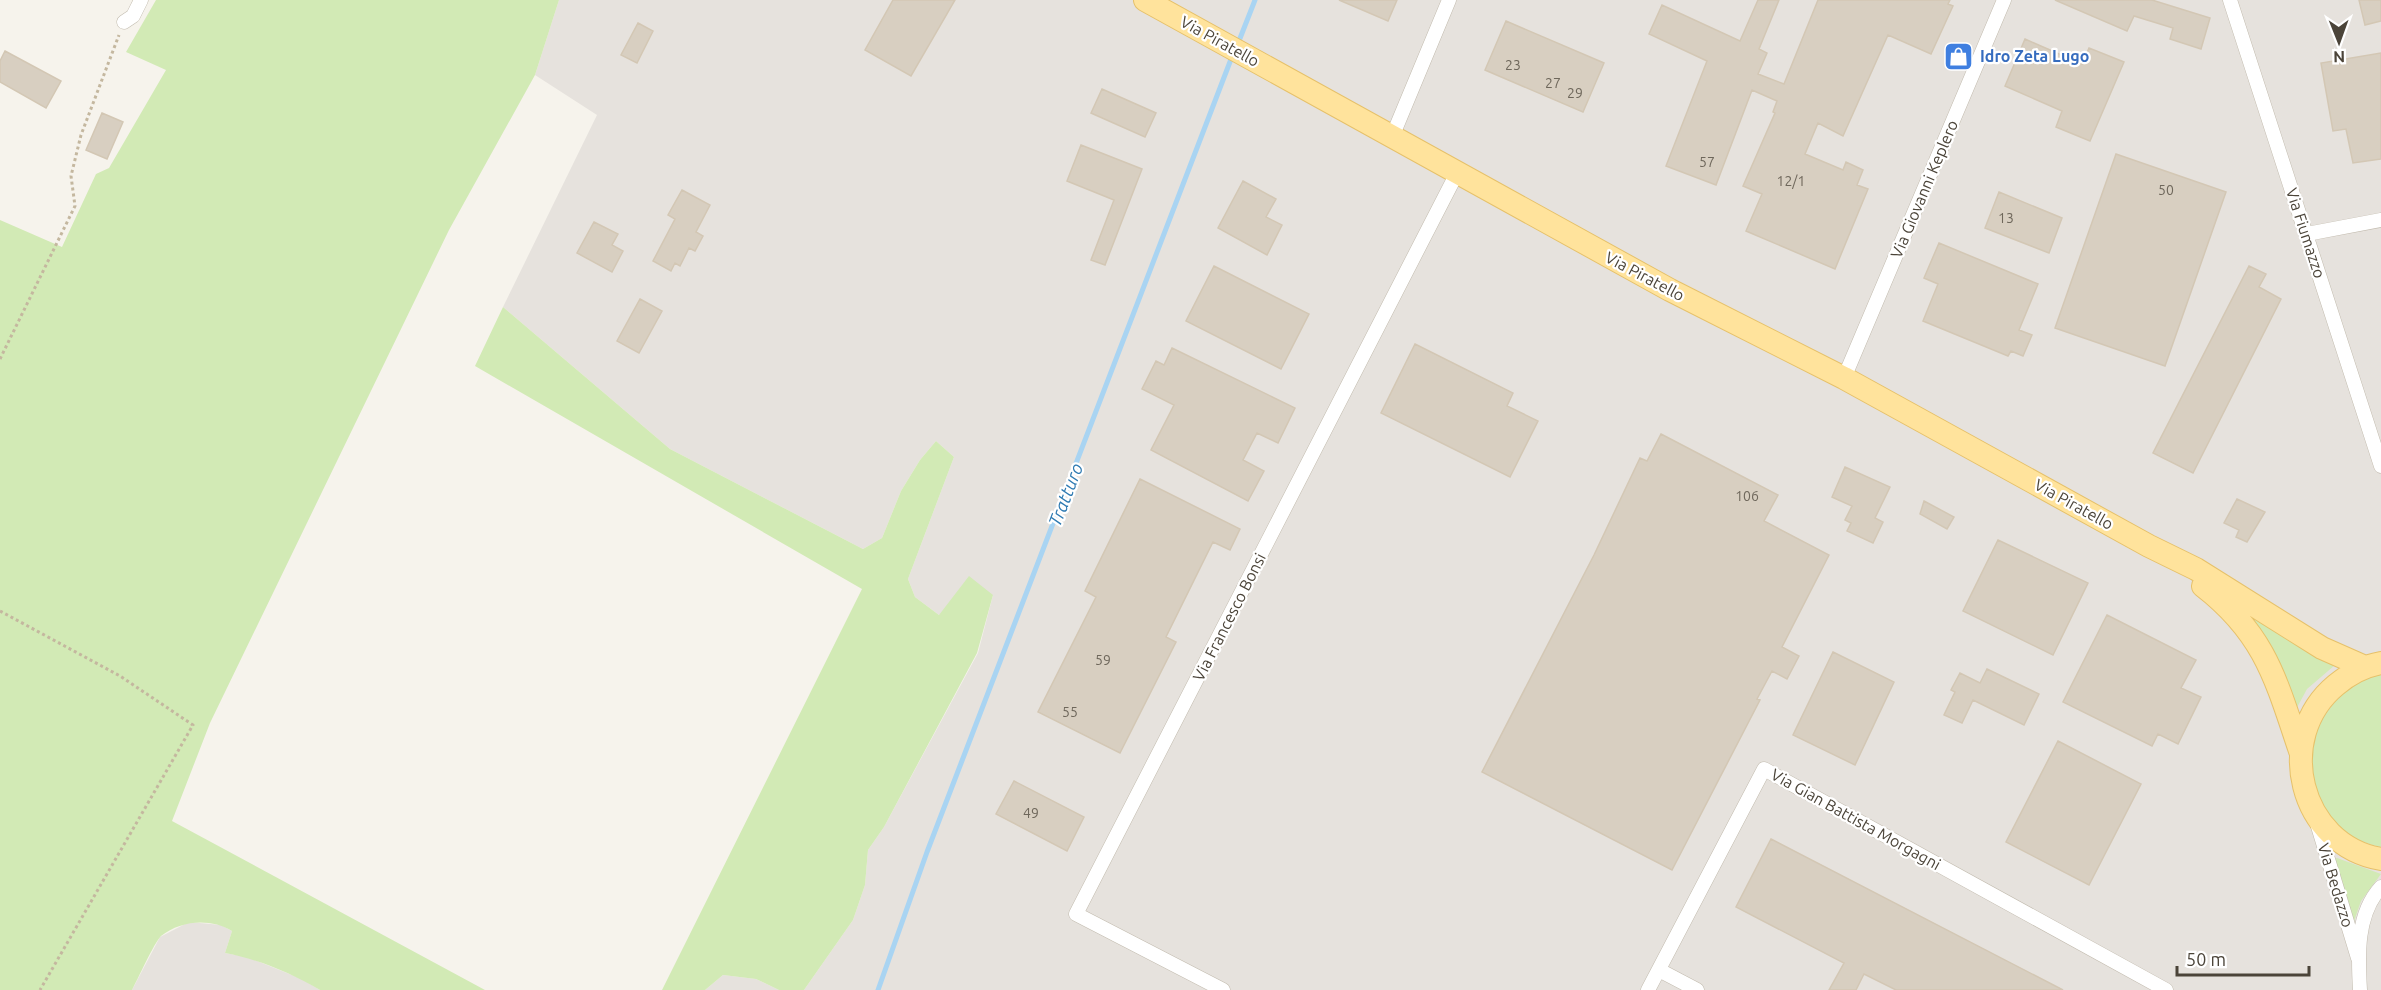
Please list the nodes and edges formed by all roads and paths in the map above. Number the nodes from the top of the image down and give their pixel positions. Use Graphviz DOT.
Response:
graph roads {
  1 [pos="141,0"];
  2 [pos="1145,0"];
  3 [pos="1449,0"];
  4 [pos="2004,0"];
  5 [pos="2230,0"];
  6 [pos="124,22"];
  7 [pos="1392,137"];
  8 [pos="1457,173"];
  9 [pos="2381,220"];
  10 [pos="2307,234"];
  11 [pos="0,359"];
  12 [pos="1844,378"];
  13 [pos="2381,466"];
  14 [pos="2149,546"];
  15 [pos="0,611"];
  16 [pos="2376,663"];
  17 [pos="2300,751"];
  18 [pos="2314,813"];
  19 [pos="2381,859"];
  20 [pos="2381,887"];
  21 [pos="2358,958"];
  22 [pos="1659,970"];
  23 [pos="40,990"];
  24 [pos="1223,990"];
  25 [pos="1648,990"];
  26 [pos="1696,990"];
  27 [pos="2166,990"];
  28 [pos="2360,990"];
  1 -- 6 [label="street"];
  2 -- 7 [label="main road, Via Piratello"];
  3 -- 7 [label="street"];
  4 -- 12 [label="street, Via Giovanni Keplero"];
  5 -- 10 [label="street, Via Fiumazzo"];
  6 -- 11 [label="path"];
  7 -- 8 [label="main road, Via Piratello"];
  8 -- 12 [label="main road, Via Piratello"];
  8 -- 24 [label="street, Via Francesco Bonsi"];
  9 -- 10 [label="street"];
  10 -- 13 [label="street, Via Fiumazzo"];
  12 -- 14 [label="main road, Via Piratello"];
  14 -- 16 [label="main road, Via Piratello"];
  14 -- 17 [label="main road, Via Piratello"];
  15 -- 23 [label="path"];
  16 -- 17 [label="main road"];
  17 -- 18 [label="main road"];
  18 -- 19 [label="main road"];
  18 -- 21 [label="street, Via Bedazzo"];
  20 -- 21 [label="street, Via Bedazzo"];
  21 -- 28 [label="street, Via Bedazzo"];
  22 -- 25 [label="street, Via Gian Battista Morgagni"];
  22 -- 26 [label="street"];
  22 -- 27 [label="street, Via Gian Battista Morgagni"];
}
